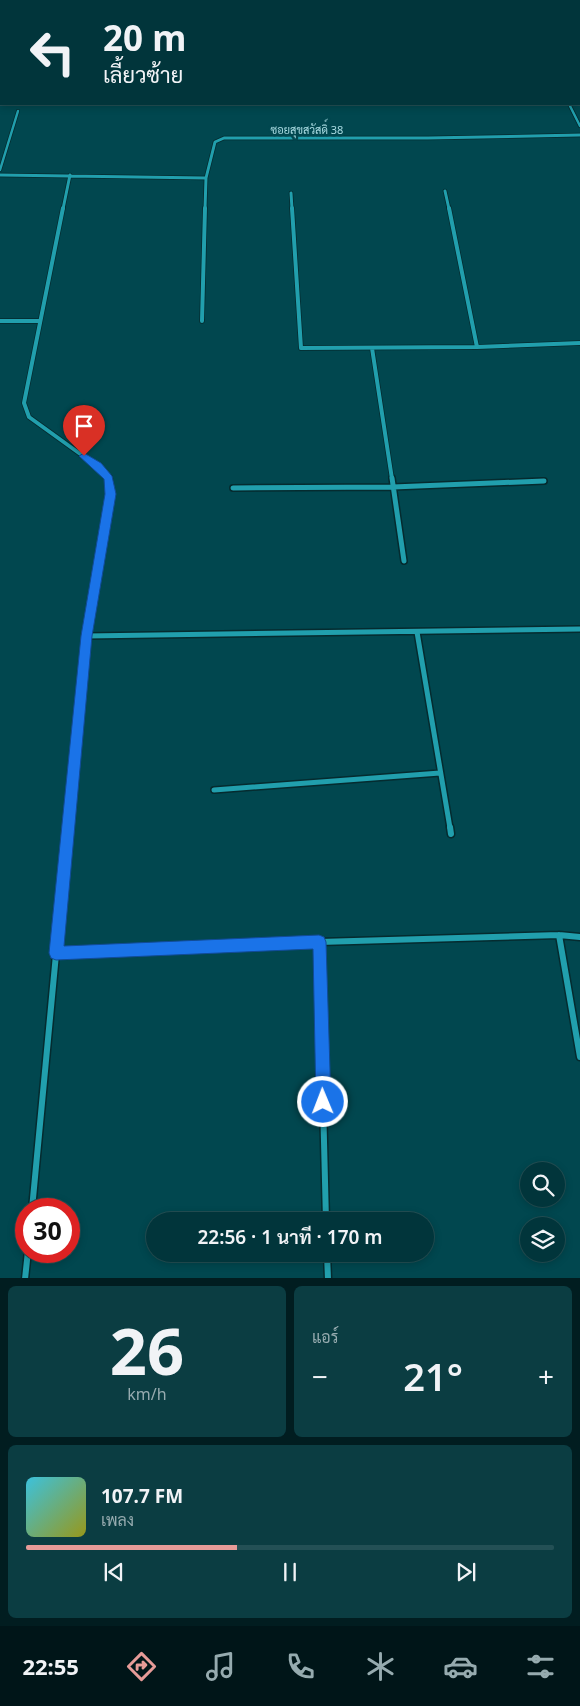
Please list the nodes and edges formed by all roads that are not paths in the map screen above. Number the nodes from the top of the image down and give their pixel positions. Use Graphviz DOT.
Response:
graph roads {
  1 [pos="570,105"];
  2 [pos="18,111"];
  3 [pos="580,126"];
  4 [pos="580,135"];
  5 [pos="0,170"];
  6 [pos="0,175"];
  7 [pos="70,175"];
  8 [pos="206,178"];
  9 [pos="444,191"];
  10 [pos="291,193"];
  11 [pos="0,321"];
  12 [pos="40,321"];
  13 [pos="202,321"];
  14 [pos="580,343"];
  15 [pos="477,347"];
  16 [pos="372,348"];
  17 [pos="544,481"];
  18 [pos="393,487"];
  19 [pos="233,488"];
  20 [pos="404,561"];
  21 [pos="580,629"];
  22 [pos="417,632"];
  23 [pos="86,636"];
  24 [pos="440,773"];
  25 [pos="214,790"];
  26 [pos="450,834"];
  27 [pos="559,935"];
  28 [pos="580,937"];
  29 [pos="319,942"];
  30 [pos="56,953"];
  31 [pos="580,1057"];
  32 [pos="33,1198"];
  33 [pos="326,1212"];
  34 [pos="327,1262"];
  35 [pos="27,1263"];
  36 [pos="25,1278"];
  37 [pos="328,1278"];
  1 -- 3 [label="lane"];
  2 -- 5 [label="lane"];
  4 -- 8 [label="street, ซอยสุขสวัสดิ์ 38"];
  6 -- 7 [label="street"];
  7 -- 8 [label="street"];
  7 -- 12 [label="street"];
  8 -- 13 [label="street, ซอยสุขสวัสดิ์ 38"];
  9 -- 15 [label="street"];
  10 -- 16 [label="street"];
  11 -- 12 [label="street"];
  12 -- 23 [label="street"];
  14 -- 15 [label="street"];
  15 -- 16 [label="street"];
  16 -- 18 [label="street"];
  17 -- 18 [label="street"];
  18 -- 19 [label="street"];
  18 -- 20 [label="street"];
  21 -- 22 [label="street"];
  22 -- 23 [label="street"];
  22 -- 24 [label="street"];
  23 -- 30 [label="street"];
  24 -- 25 [label="street"];
  24 -- 26 [label="street"];
  27 -- 28 [label="street"];
  27 -- 29 [label="street"];
  27 -- 31 [label="street"];
  29 -- 30 [label="street"];
  29 -- 33 [label="street"];
  30 -- 32 [label="street"];
  34 -- 37 [label="street"];
  35 -- 36 [label="street"];
}
